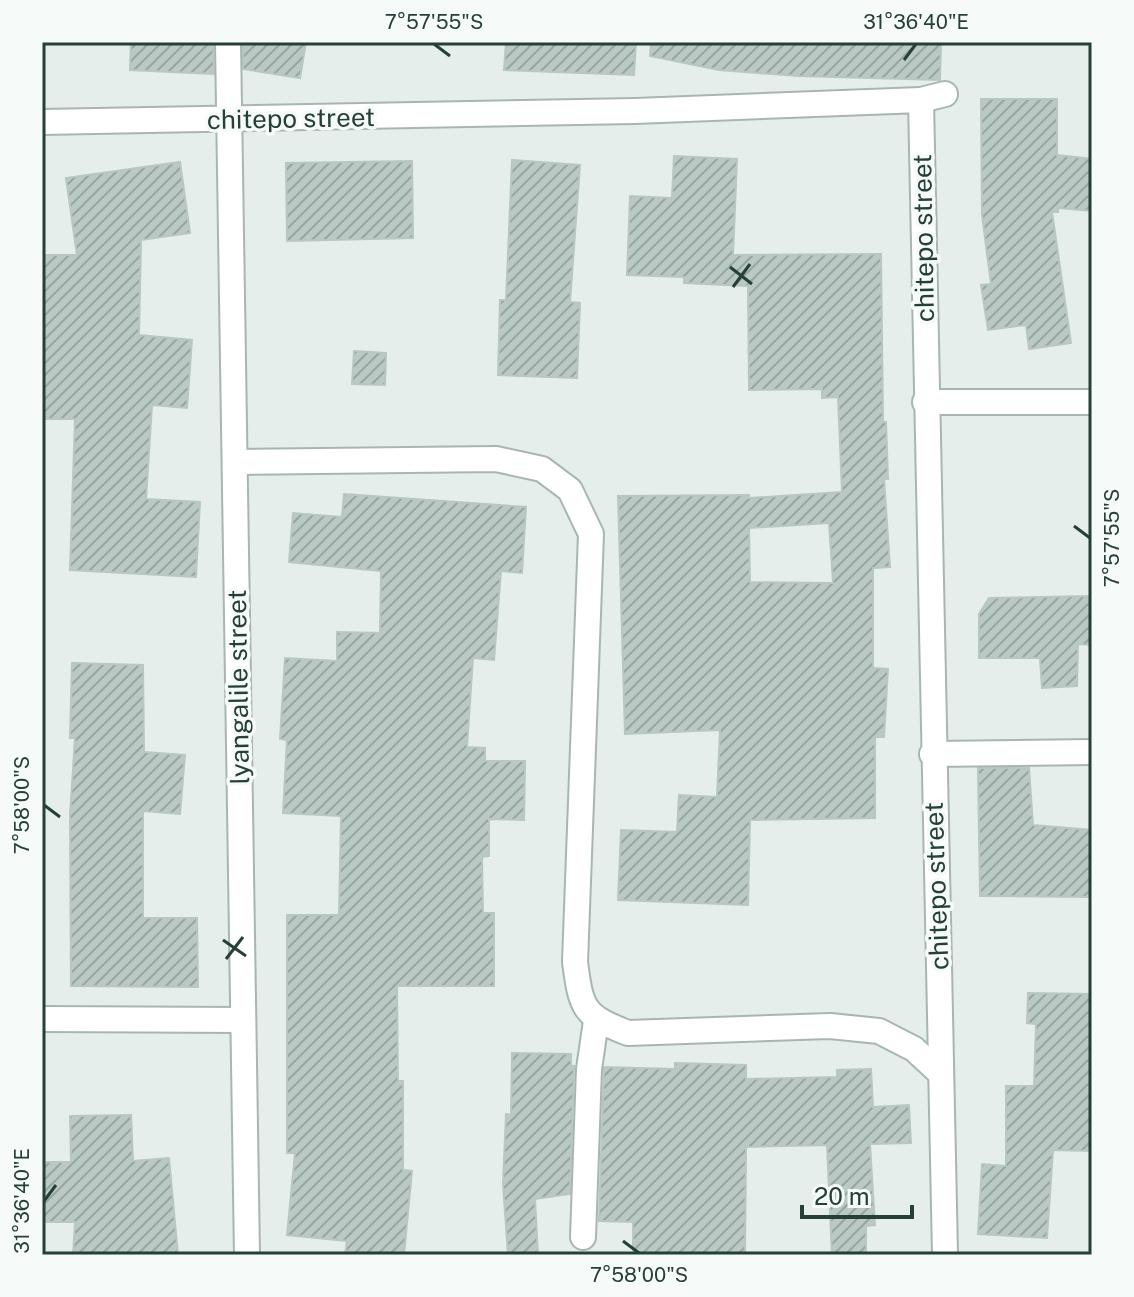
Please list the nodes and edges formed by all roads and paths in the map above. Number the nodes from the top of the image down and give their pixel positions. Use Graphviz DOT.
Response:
graph roads {
  1 [pos="228,42"];
  2 [pos="945,94"];
  3 [pos="921,100"];
  4 [pos="227,120"];
  5 [pos="42,122"];
  6 [pos="925,402"];
  7 [pos="1092,402"];
  8 [pos="235,462"];
  9 [pos="1092,752"];
  10 [pos="932,754"];
  11 [pos="42,1019"];
  12 [pos="242,1020"];
  13 [pos="596,1021"];
  14 [pos="941,1074"];
  15 [pos="583,1237"];
  16 [pos="247,1255"];
  17 [pos="945,1255"];
  1 -- 4 [label="street, lyangalile street"];
  2 -- 3 [label="street"];
  3 -- 4 [label="street, chitepo street"];
  3 -- 6 [label="street, chitepo street"];
  4 -- 5 [label="street, chitepo street"];
  4 -- 8 [label="street, lyangalile street"];
  6 -- 7 [label="street"];
  6 -- 10 [label="street, chitepo street"];
  8 -- 12 [label="street, lyangalile street"];
  8 -- 13 [label="street"];
  9 -- 10 [label="street"];
  10 -- 14 [label="street, chitepo street"];
  11 -- 12 [label="street"];
  12 -- 16 [label="street, lyangalile street"];
  13 -- 14 [label="street"];
  13 -- 15 [label="street"];
  14 -- 17 [label="street, chitepo street"];
}
